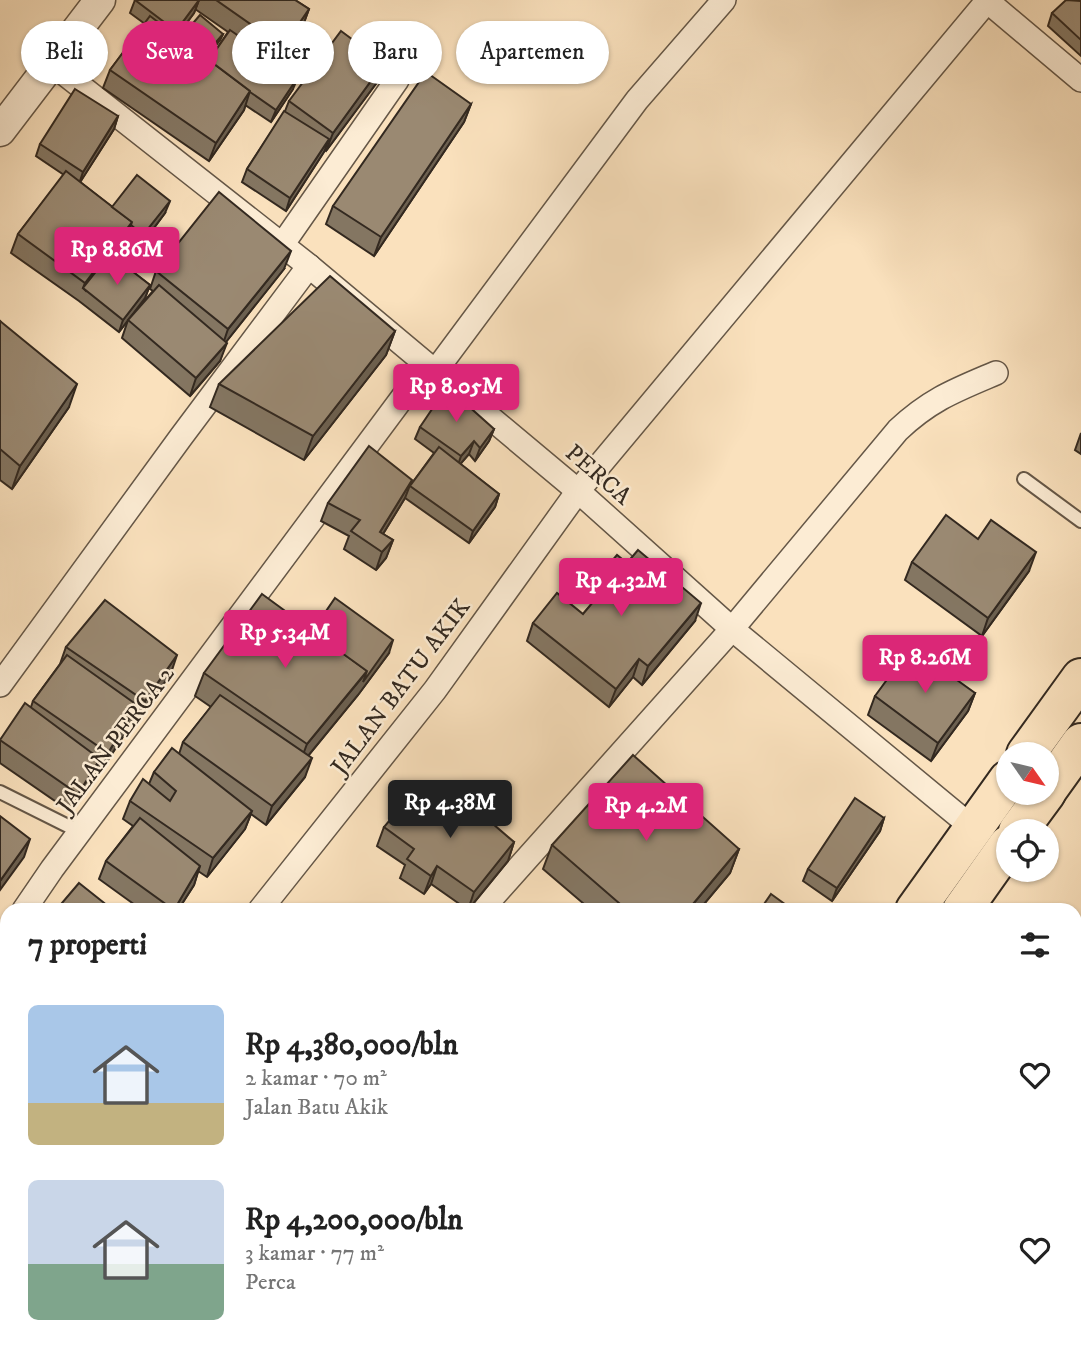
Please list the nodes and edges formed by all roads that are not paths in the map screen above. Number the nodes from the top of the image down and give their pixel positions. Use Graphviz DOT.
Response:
graph roads {
  1 [pos="100,0"];
  2 [pos="724,0"];
  3 [pos="987,0"];
  4 [pos="84,21"];
  5 [pos="1081,80"];
  6 [pos="35,84"];
  7 [pos="78,84"];
  8 [pos="394,84"];
  9 [pos="0,131"];
  10 [pos="282,245"];
  11 [pos="309,266"];
  12 [pos="430,370"];
  13 [pos="996,373"];
  14 [pos="1024,479"];
  15 [pos="578,491"];
  16 [pos="1081,521"];
  17 [pos="732,629"];
  18 [pos="1081,678"];
  19 [pos="0,685"];
  20 [pos="1035,742"];
  21 [pos="1079,750"];
  22 [pos="1059,775"];
  23 [pos="0,792"];
  24 [pos="996,796"];
  25 [pos="973,828"];
  26 [pos="80,832"];
  27 [pos="996,862"];
  28 [pos="29,903"];
  29 [pos="266,903"];
  30 [pos="487,903"];
  31 [pos="920,903"];
  32 [pos="967,903"];
  1 -- 4 [label="street"];
  2 -- 12 [label="street, JALAN PERCA 2"];
  3 -- 5 [label="street"];
  3 -- 15 [label="street, JALAN BATU AKIK"];
  6 -- 9 [label="street"];
  7 -- 10 [label="street, PERCA"];
  8 -- 10 [label="street"];
  10 -- 11 [label="street, PERCA"];
  11 -- 12 [label="street, PERCA"];
  11 -- 19 [label="street"];
  12 -- 15 [label="street, PERCA"];
  12 -- 26 [label="street, JALAN PERCA 2"];
  13 -- 17 [label="street"];
  14 -- 16 [label="lane"];
  15 -- 17 [label="street, PERCA"];
  15 -- 29 [label="street, JALAN BATU AKIK"];
  17 -- 25 [label="street, PERCA"];
  17 -- 30 [label="street"];
  18 -- 20 [label="highway"];
  21 -- 22 [label="highway"];
  23 -- 26 [label="lane"];
  24 -- 25 [label="highway"];
  25 -- 31 [label="highway"];
  26 -- 28 [label="street, JALAN PERCA 2"];
  27 -- 32 [label="highway"];
}
